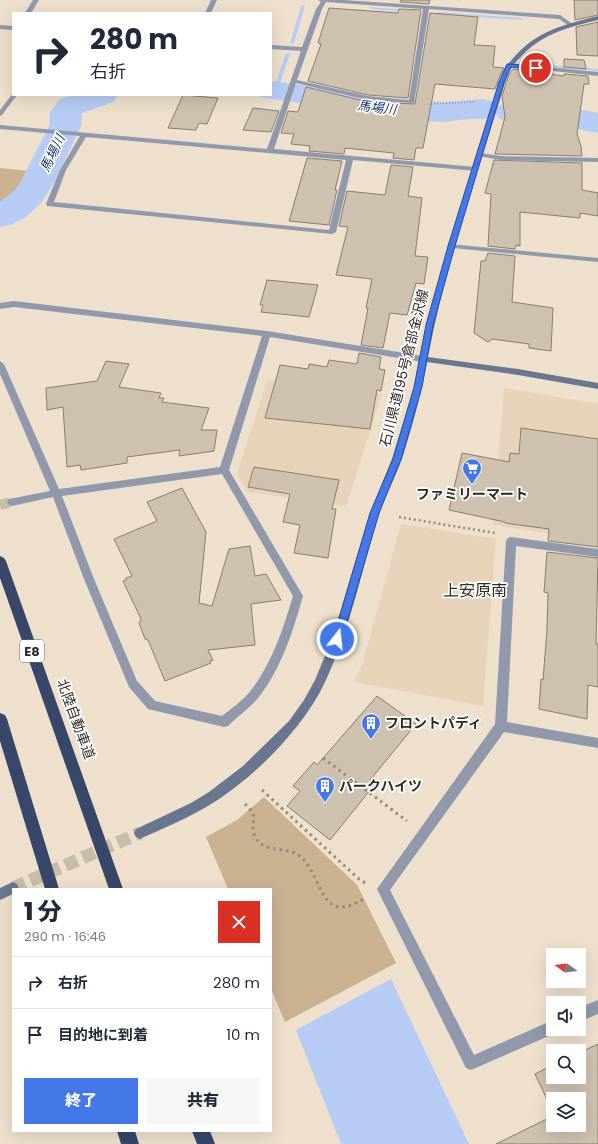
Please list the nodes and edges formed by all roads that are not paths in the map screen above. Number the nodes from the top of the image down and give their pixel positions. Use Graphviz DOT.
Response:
graph roads {
  1 [pos="36,0"];
  2 [pos="214,0"];
  3 [pos="321,0"];
  4 [pos="325,0"];
  5 [pos="426,8"];
  6 [pos="29,12"];
  7 [pos="208,12"];
  8 [pos="598,18"];
  9 [pos="571,25"];
  10 [pos="0,27"];
  11 [pos="12,28"];
  12 [pos="272,48"];
  13 [pos="304,49"];
  14 [pos="509,66"];
  15 [pos="598,74"];
  16 [pos="292,84"];
  17 [pos="13,96"];
  18 [pos="0,114"];
  19 [pos="0,127"];
  20 [pos="84,134"];
  21 [pos="270,150"];
  22 [pos="480,155"];
  23 [pos="350,158"];
  24 [pos="598,160"];
  25 [pos="476,169"];
  26 [pos="452,246"];
  27 [pos="598,260"];
  28 [pos="0,306"];
  29 [pos="267,334"];
  30 [pos="423,359"];
  31 [pos="0,364"];
  32 [pos="598,386"];
  33 [pos="224,470"];
  34 [pos="56,493"];
  35 [pos="12,502"];
  36 [pos="598,553"];
  37 [pos="0,561"];
  38 [pos="0,720"];
  39 [pos="501,726"];
  40 [pos="598,742"];
  41 [pos="140,833"];
  42 [pos="12,888"];
  43 [pos="52,888"];
  44 [pos="116,888"];
  45 [pos="0,894"];
  46 [pos="598,1007"];
  47 [pos="586,1012"];
  48 [pos="546,1030"];
  49 [pos="126,1132"];
  50 [pos="201,1132"];
  51 [pos="130,1144"];
  52 [pos="206,1144"];
  1 -- 6 [label="street"];
  2 -- 7 [label="street"];
  3 -- 4 [label="street"];
  4 -- 5 [label="street"];
  4 -- 13 [label="street"];
  5 -- 9 [label="street"];
  5 -- 16 [label="street"];
  8 -- 9 [label="main road, 石川県道195号倉部金沢線"];
  9 -- 14 [label="main road, 石川県道195号倉部金沢線"];
  10 -- 11 [label="street"];
  12 -- 13 [label="street"];
  13 -- 16 [label="street"];
  14 -- 15 [label="street"];
  14 -- 22 [label="main road, 石川県道195号倉部金沢線"];
  16 -- 21 [label="street"];
  17 -- 18 [label="street"];
  19 -- 20 [label="street"];
  20 -- 21 [label="street"];
  20 -- 23 [label="street"];
  21 -- 23 [label="street"];
  22 -- 24 [label="street"];
  22 -- 25 [label="main road, 石川県道195号倉部金沢線"];
  23 -- 25 [label="street"];
  25 -- 26 [label="main road, 石川県道195号倉部金沢線"];
  26 -- 27 [label="street"];
  26 -- 30 [label="main road, 石川県道195号倉部金沢線"];
  28 -- 29 [label="street"];
  29 -- 30 [label="street"];
  29 -- 33 [label="street"];
  30 -- 32 [label="main road"];
  30 -- 41 [label="main road, 石川県道195号倉部金沢線"];
  31 -- 34 [label="street"];
  33 -- 34 [label="street"];
  33 -- 34 [label="street"];
  34 -- 35 [label="street"];
  36 -- 39 [label="street"];
  37 -- 44 [label="highway, 北陸自動車道 / E8"];
  38 -- 43 [label="highway"];
  39 -- 40 [label="street"];
  39 -- 48 [label="street"];
  42 -- 45 [label="main road"];
  46 -- 47 [label="street"];
  49 -- 51 [label="highway"];
  50 -- 52 [label="highway"];
}
